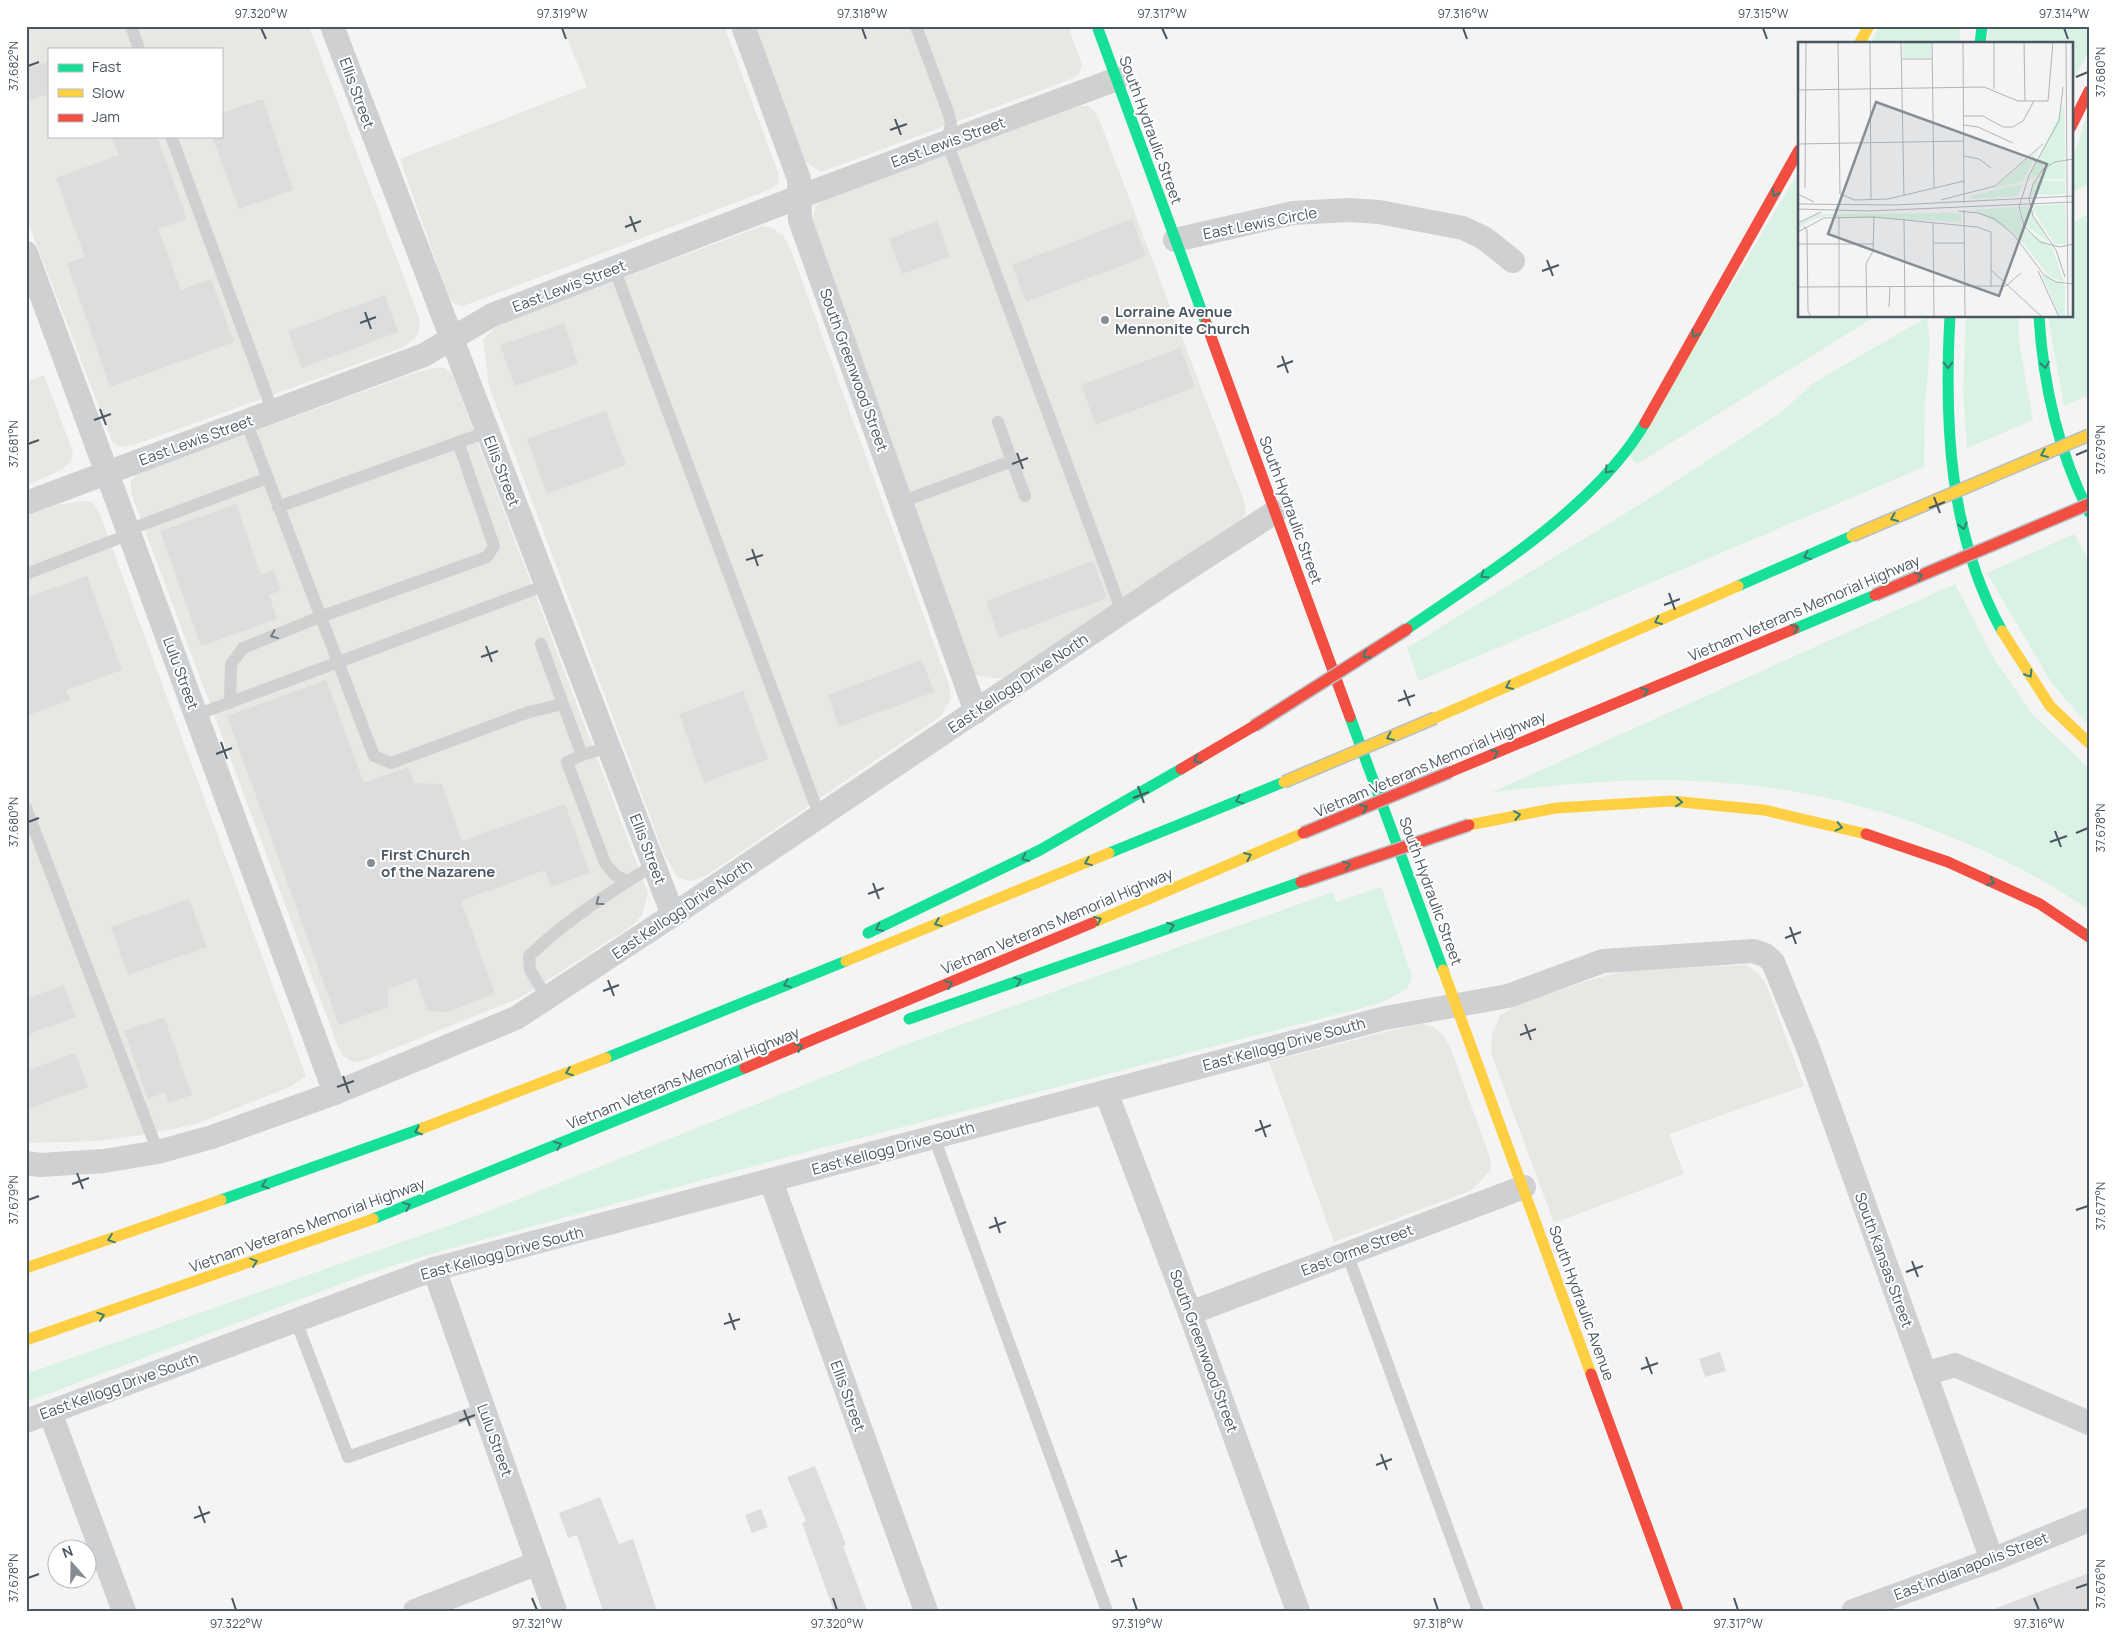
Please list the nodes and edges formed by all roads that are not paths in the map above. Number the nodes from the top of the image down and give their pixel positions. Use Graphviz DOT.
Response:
graph roads {
  1 [pos="131,26"];
  2 [pos="332,26"];
  3 [pos="743,26"];
  4 [pos="916,26"];
  5 [pos="1097,26"];
  6 [pos="1869,26"];
  7 [pos="1982,26"];
  8 [pos="1860,42"];
  9 [pos="1980,42"];
  10 [pos="139,48"];
  11 [pos="1117,79"];
  12 [pos="2089,90"];
  13 [pos="2072,125"];
  14 [pos="172,138"];
  15 [pos="947,142"];
  16 [pos="1798,152"];
  17 [pos="799,197"];
  18 [pos="1175,240"];
  19 [pos="26,253"];
  20 [pos="1513,261"];
  21 [pos="614,268"];
  22 [pos="1950,318"];
  23 [pos="2039,318"];
  24 [pos="451,339"];
  25 [pos="273,412"];
  26 [pos="246,421"];
  27 [pos="998,422"];
  28 [pos="487,432"];
  29 [pos="2089,435"];
  30 [pos="458,442"];
  31 [pos="1012,462"];
  32 [pos="107,473"];
  33 [pos="268,478"];
  34 [pos="1025,496"];
  35 [pos="901,502"];
  36 [pos="26,503"];
  37 [pos="2089,504"];
  38 [pos="278,507"];
  39 [pos="1275,512"];
  40 [pos="2089,512"];
  41 [pos="129,532"];
  42 [pos="26,574"];
  43 [pos="546,585"];
  44 [pos="1122,612"];
  45 [pos="320,617"];
  46 [pos="541,644"];
  47 [pos="336,662"];
  48 [pos="230,703"];
  49 [pos="563,704"];
  50 [pos="976,712"];
  51 [pos="196,715"];
  52 [pos="2089,742"];
  53 [pos="608,747"];
  54 [pos="582,755"];
  55 [pos="26,808"];
  56 [pos="820,817"];
  57 [pos="654,866"];
  58 [pos="627,881"];
  59 [pos="673,916"];
  60 [pos="2089,937"];
  61 [pos="854,940"];
  62 [pos="1773,962"];
  63 [pos="792,970"];
  64 [pos="547,998"];
  65 [pos="1457,1005"];
  66 [pos="898,1023"];
  67 [pos="615,1055"];
  68 [pos="804,1056"];
  69 [pos="1106,1092"];
  70 [pos="334,1093"];
  71 [pos="608,1125"];
  72 [pos="934,1137"];
  73 [pos="158,1152"];
  74 [pos="26,1163"];
  75 [pos="771,1181"];
  76 [pos="1524,1186"];
  77 [pos="1347,1253"];
  78 [pos="26,1268"];
  79 [pos="434,1270"];
  80 [pos="1190,1313"];
  81 [pos="296,1321"];
  82 [pos="55,1332"];
  83 [pos="26,1340"];
  84 [pos="26,1344"];
  85 [pos="1925,1374"];
  86 [pos="483,1409"];
  87 [pos="50,1412"];
  88 [pos="26,1421"];
  89 [pos="2089,1423"];
  90 [pos="2089,1520"];
  91 [pos="1992,1560"];
  92 [pos="538,1563"];
  93 [pos="124,1611"];
  94 [pos="415,1611"];
  95 [pos="555,1611"];
  96 [pos="926,1611"];
  97 [pos="1107,1611"];
  98 [pos="1298,1611"];
  99 [pos="1478,1611"];
  100 [pos="1678,1611"];
  101 [pos="1853,1611"];
  1 -- 10 [label="lane"];
  2 -- 24 [label="street, Ellis Street"];
  3 -- 17 [label="street, South Greenwood Street"];
  4 -- 15 [label="lane"];
  5 -- 11 [label="main road, South Hydraulic Street"];
  6 -- 8 [label="main road"];
  7 -- 9 [label="main road"];
  11 -- 15 [label="street, East Lewis Street"];
  11 -- 18 [label="main road, South Hydraulic Street"];
  12 -- 13 [label="main road"];
  14 -- 25 [label="lane"];
  15 -- 17 [label="street, East Lewis Street"];
  15 -- 44 [label="lane"];
  16 -- 61 [label="main road, one-way, bridge"];
  17 -- 21 [label="street, East Lewis Street"];
  17 -- 35 [label="street, South Greenwood Street"];
  18 -- 20 [label="street, East Lewis Circle"];
  18 -- 39 [label="main road, South Hydraulic Street"];
  19 -- 32 [label="street, Lulu Street"];
  21 -- 24 [label="street, East Lewis Street"];
  21 -- 56 [label="lane"];
  22 -- 52 [label="main road, one-way"];
  23 -- 40 [label="main road, one-way"];
  24 -- 25 [label="street, East Lewis Street"];
  24 -- 28 [label="street, Ellis Street"];
  25 -- 26 [label="street, East Lewis Street"];
  26 -- 32 [label="street, East Lewis Street"];
  26 -- 33 [label="lane"];
  27 -- 31 [label="lane"];
  28 -- 30 [label="lane"];
  28 -- 43 [label="street, Ellis Street"];
  29 -- 67 [label="main road, one-way, bridge"];
  30 -- 38 [label="lane"];
  30 -- 45 [label="lane"];
  31 -- 34 [label="lane"];
  31 -- 35 [label="lane"];
  32 -- 36 [label="street, East Lewis Street"];
  32 -- 41 [label="street, Lulu Street"];
  33 -- 38 [label="lane"];
  33 -- 41 [label="lane"];
  35 -- 50 [label="street, South Greenwood Street"];
  71 -- 37 [label="main road, Vietnam Veterans Memorial Highway, one-way, bridge"];
  38 -- 45 [label="lane"];
  39 -- 44 [label="street, East Kellogg Drive North"];
  39 -- 65 [label="main road, South Hydraulic Street"];
  41 -- 42 [label="lane"];
  41 -- 51 [label="street, Lulu Street"];
  43 -- 47 [label="lane"];
  43 -- 53 [label="street, Ellis Street"];
  44 -- 50 [label="street, East Kellogg Drive North"];
  45 -- 47 [label="lane"];
  45 -- 48 [label="lane, one-way"];
  46 -- 49 [label="lane"];
  47 -- 48 [label="lane"];
  47 -- 49 [label="lane"];
  48 -- 51 [label="lane"];
  49 -- 54 [label="lane"];
  50 -- 56 [label="street, East Kellogg Drive North"];
  51 -- 70 [label="street, Lulu Street"];
  53 -- 54 [label="lane"];
  53 -- 57 [label="street, Ellis Street"];
  54 -- 58 [label="lane"];
  55 -- 73 [label="lane"];
  56 -- 59 [label="street, East Kellogg Drive North"];
  57 -- 58 [label="lane"];
  57 -- 59 [label="street, Ellis Street"];
  58 -- 64 [label="lane, one-way"];
  59 -- 64 [label="street, East Kellogg Drive North"];
  66 -- 60 [label="main road, one-way, bridge"];
  62 -- 65 [label="street, East Kellogg Drive South"];
  62 -- 85 [label="street, South Kansas Street"];
  63 -- 67 [label="main road"];
  64 -- 70 [label="street, East Kellogg Drive North"];
  65 -- 69 [label="street, East Kellogg Drive South"];
  65 -- 76 [label="main road, South Hydraulic Avenue"];
  67 -- 78 [label="main road, one-way"];
  68 -- 71 [label="main road"];
  69 -- 72 [label="street, East Kellogg Drive South"];
  69 -- 80 [label="street, South Greenwood Street"];
  70 -- 73 [label="street, East Kellogg Drive North"];
  82 -- 71 [label="main road, Vietnam Veterans Memorial Highway, one-way"];
  72 -- 75 [label="street, East Kellogg Drive South"];
  72 -- 97 [label="lane"];
  73 -- 74 [label="street, East Kellogg Drive North"];
  75 -- 79 [label="street, East Kellogg Drive South"];
  75 -- 96 [label="street, Ellis Street"];
  76 -- 77 [label="street, East Orme Street"];
  76 -- 100 [label="main road, South Hydraulic Avenue"];
  77 -- 80 [label="street, East Orme Street"];
  77 -- 99 [label="lane"];
  79 -- 81 [label="street, East Kellogg Drive South"];
  79 -- 86 [label="street, Lulu Street"];
  80 -- 98 [label="street, South Greenwood Street"];
  81 -- 86 [label="lane"];
  81 -- 87 [label="street, East Kellogg Drive South"];
  82 -- 83 [label="main road, Vietnam Veterans Memorial Highway"];
  82 -- 84 [label="main road"];
  85 -- 89 [label="street"];
  85 -- 91 [label="street, South Kansas Street"];
  86 -- 92 [label="street, Lulu Street"];
  87 -- 88 [label="street, East Kellogg Drive South"];
  87 -- 93 [label="street"];
  90 -- 91 [label="street, East Indianapolis Street"];
  91 -- 101 [label="street, East Indianapolis Street"];
  92 -- 94 [label="street"];
  92 -- 95 [label="street, Lulu Street"];
}
